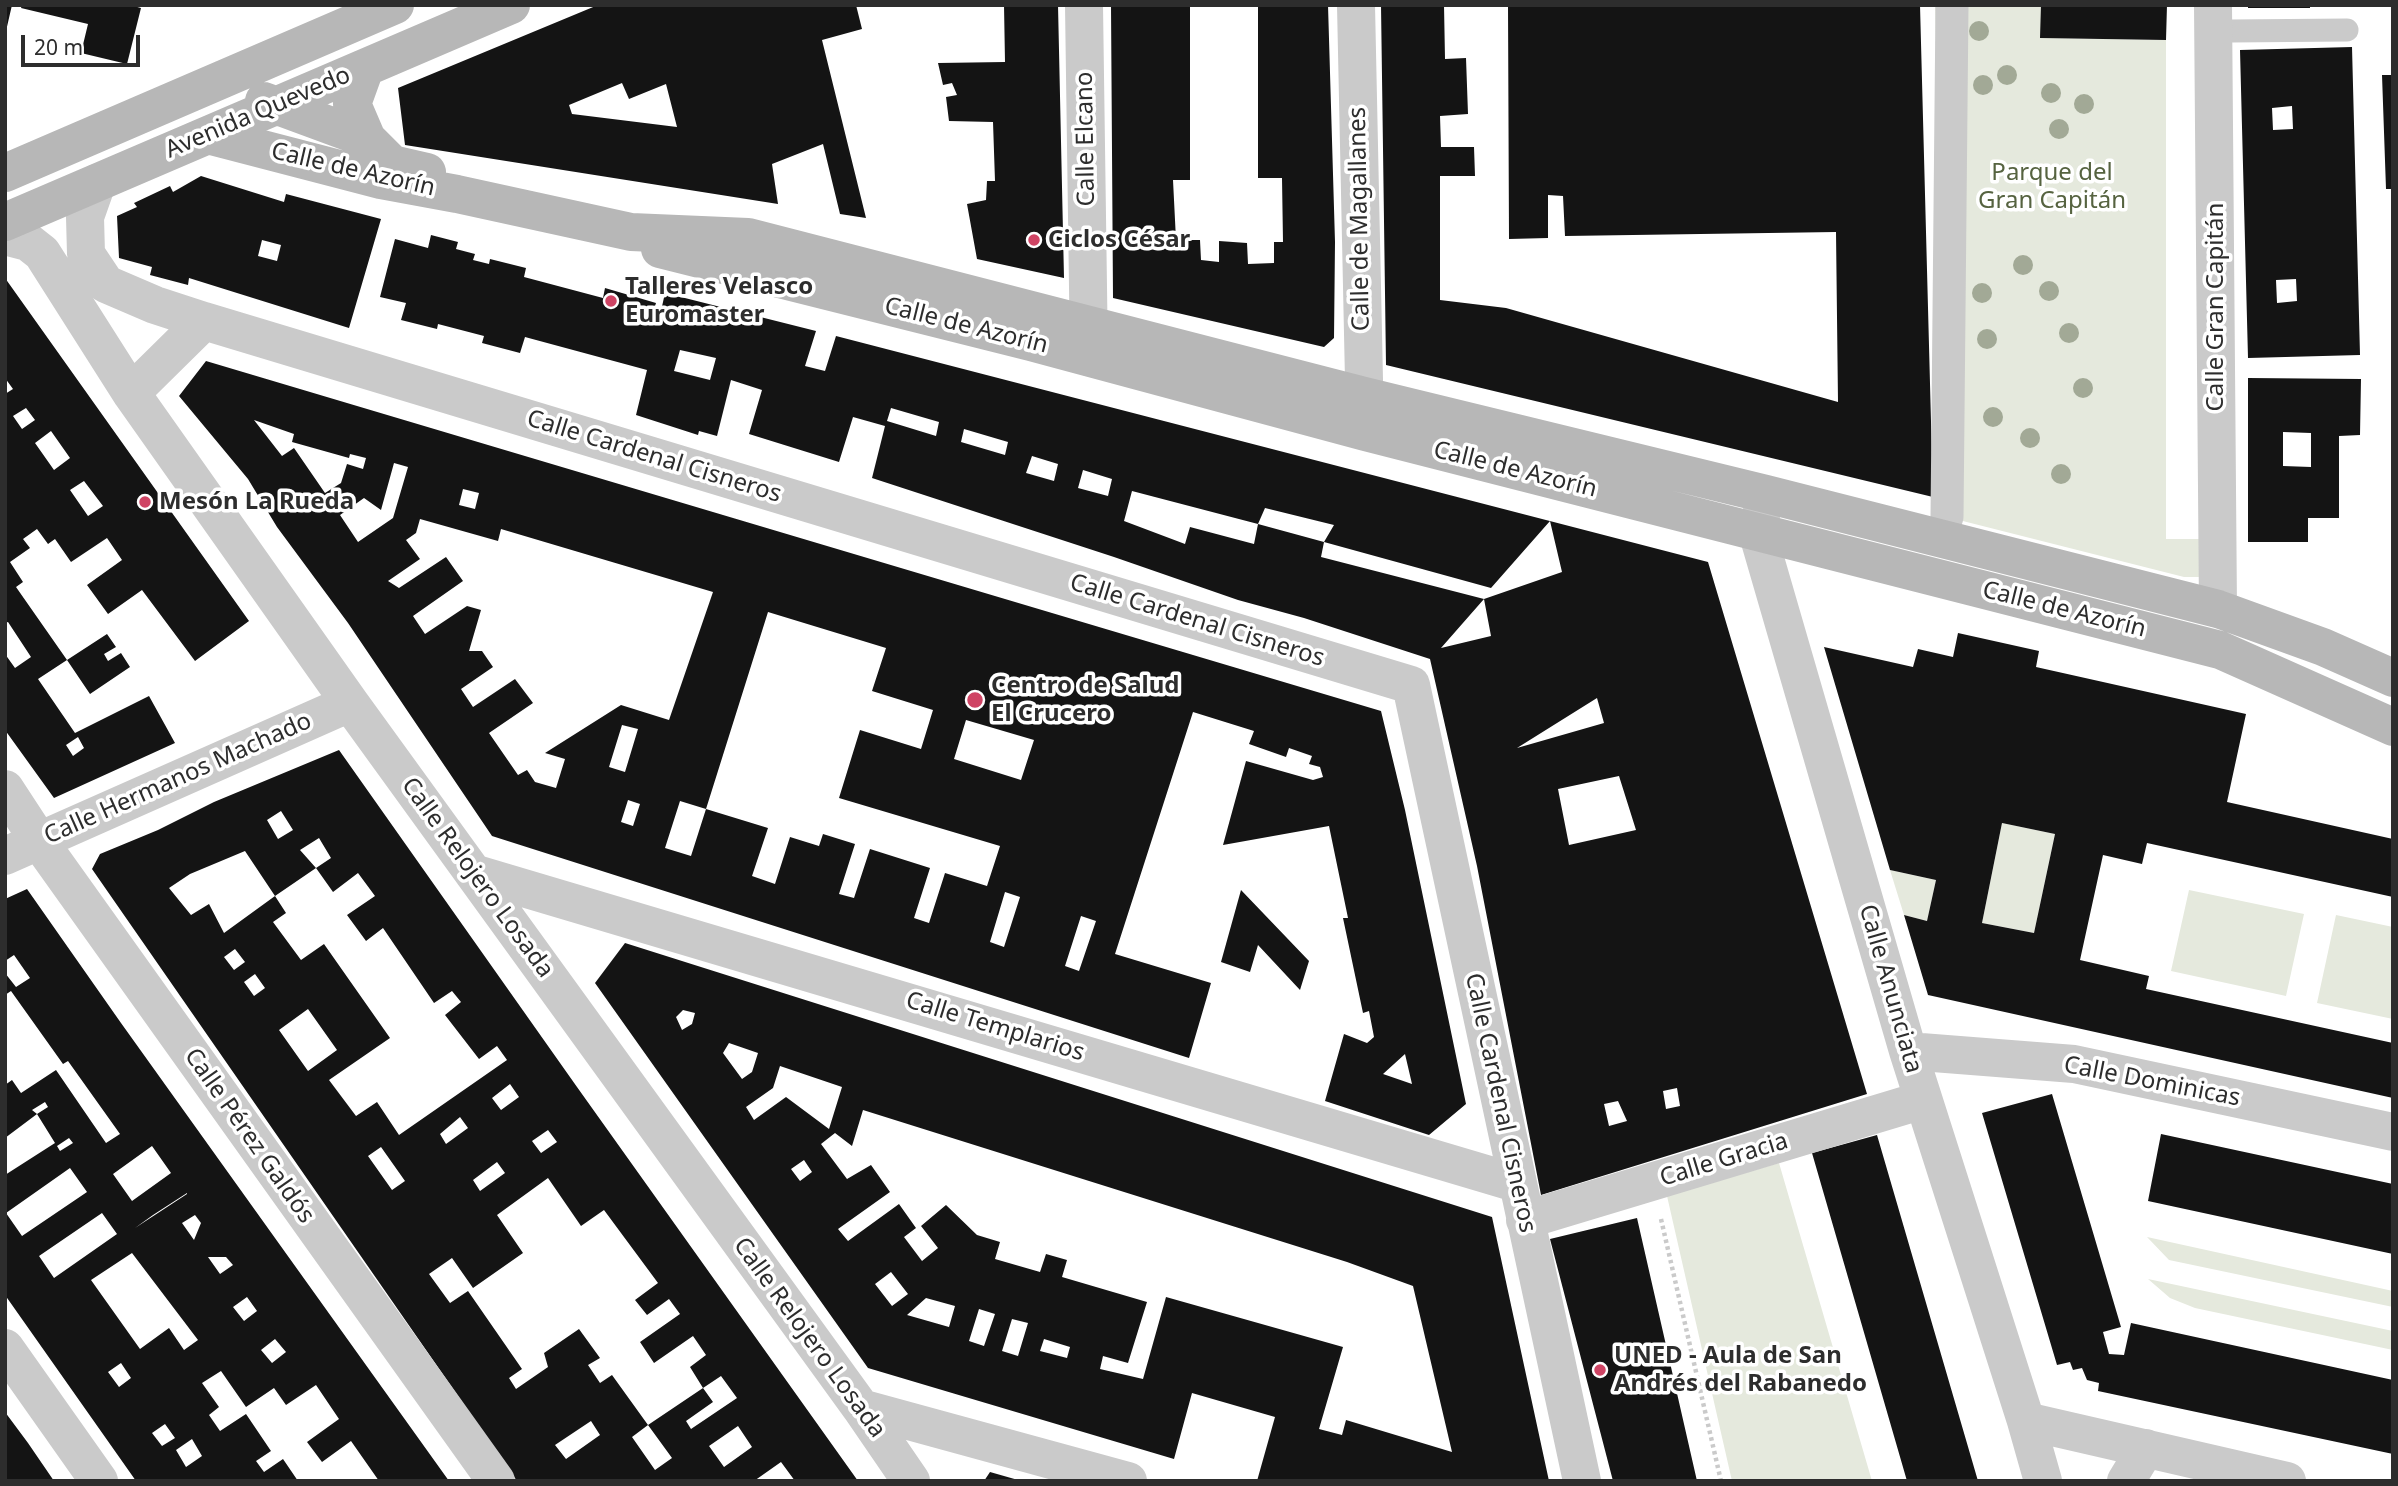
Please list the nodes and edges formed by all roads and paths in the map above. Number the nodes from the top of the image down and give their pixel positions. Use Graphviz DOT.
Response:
graph roads {
  1 [pos="396,5"];
  2 [pos="511,5"];
  3 [pos="1084,5"];
  4 [pos="1356,5"];
  5 [pos="1952,5"];
  6 [pos="2222,18"];
  7 [pos="2347,30"];
  8 [pos="365,68"];
  9 [pos="219,81"];
  10 [pos="275,106"];
  11 [pos="105,130"];
  12 [pos="208,135"];
  13 [pos="367,139"];
  14 [pos="5,173"];
  15 [pos="97,183"];
  16 [pos="457,194"];
  17 [pos="55,200"];
  18 [pos="5,222"];
  19 [pos="5,236"];
  20 [pos="53,270"];
  21 [pos="204,321"];
  22 [pos="1088,341"];
  23 [pos="131,393"];
  24 [pos="1364,414"];
  25 [pos="1766,494"];
  26 [pos="1947,517"];
  27 [pos="1757,531"];
  28 [pos="2218,609"];
  29 [pos="2393,678"];
  30 [pos="350,703"];
  31 [pos="2393,727"];
  32 [pos="5,789"];
  33 [pos="22,848"];
  34 [pos="473,873"];
  35 [pos="1908,1051"];
  36 [pos="1923,1100"];
  37 [pos="2393,1132"];
  38 [pos="1516,1183"];
  39 [pos="1658,1208"];
  40 [pos="1525,1220"];
  41 [pos="5,1348"];
  42 [pos="861,1408"];
  43 [pos="2026,1421"];
  44 [pos="2146,1448"];
  45 [pos="91,1478"];
  46 [pos="496,1481"];
  47 [pos="911,1481"];
  48 [pos="1128,1481"];
  49 [pos="1582,1481"];
  50 [pos="1721,1481"];
  51 [pos="2043,1481"];
  52 [pos="2126,1481"];
  53 [pos="2287,1481"];
  1 -- 9 [label="main road, Avenida Quevedo"];
  2 -- 8 [label="main road, Avenida Quevedo"];
  3 -- 22 [label="street, Calle Elcano"];
  4 -- 24 [label="street, Calle de Magallanes"];
  5 -- 26 [label="street"];
  6 -- 7 [label="lane"];
  6 -- 28 [label="street, Calle Gran Capitán"];
  8 -- 10 [label="main road, Avenida Quevedo"];
  8 -- 13 [label="main road, Calle de Azorín"];
  9 -- 10 [label="main road"];
  9 -- 11 [label="main road, Avenida Quevedo"];
  10 -- 12 [label="main road, Avenida Quevedo"];
  10 -- 13 [label="main road"];
  11 -- 14 [label="main road, Avenida Quevedo"];
  11 -- 17 [label="main road"];
  12 -- 15 [label="main road, Avenida Quevedo"];
  12 -- 16 [label="main road, Calle de Azorín"];
  13 -- 16 [label="main road, Calle de Azorín"];
  15 -- 17 [label="main road, Avenida Quevedo"];
  15 -- 21 [label="street, Calle Cardenal Cisneros"];
  16 -- 22 [label="main road, Calle de Azorín"];
  17 -- 18 [label="main road, Avenida Quevedo"];
  17 -- 20 [label="street, Calle Relojero Losada"];
  19 -- 20 [label="street, Calle Relojero Losada"];
  20 -- 23 [label="street, Calle Relojero Losada"];
  21 -- 23 [label="street"];
  21 -- 38 [label="street, Calle Cardenal Cisneros"];
  22 -- 24 [label="main road, Calle de Azorín"];
  23 -- 30 [label="street, Calle Relojero Losada"];
  24 -- 25 [label="main road, Calle de Azorín"];
  24 -- 27 [label="main road, Calle de Azorín"];
  25 -- 27 [label="street, Calle Anunciata"];
  25 -- 28 [label="main road, Calle de Azorín"];
  27 -- 31 [label="main road, Calle de Azorín"];
  27 -- 35 [label="street, Calle Anunciata"];
  28 -- 29 [label="main road, Calle de Azorín"];
  30 -- 33 [label="street, Calle Hermanos Machado"];
  30 -- 34 [label="street, Calle Relojero Losada"];
  32 -- 33 [label="street, Calle Pérez Galdós"];
  33 -- 46 [label="street, Calle Pérez Galdós"];
  34 -- 38 [label="street, Calle Templarios"];
  34 -- 42 [label="street, Calle Relojero Losada"];
  35 -- 36 [label="street, Calle Anunciata"];
  35 -- 37 [label="street, Calle Dominicas"];
  36 -- 40 [label="street, Calle Gracia"];
  36 -- 43 [label="street, Calle Anunciata"];
  38 -- 40 [label="street, Calle Cardenal Cisneros"];
  39 -- 50 [label="path"];
  40 -- 49 [label="street, Calle Cardenal Cisneros"];
  41 -- 45 [label="street"];
  42 -- 47 [label="street, Calle Relojero Losada"];
  42 -- 48 [label="street"];
  43 -- 44 [label="street"];
  43 -- 51 [label="street, Calle Anunciata"];
  44 -- 52 [label="street"];
  44 -- 53 [label="street"];
}
